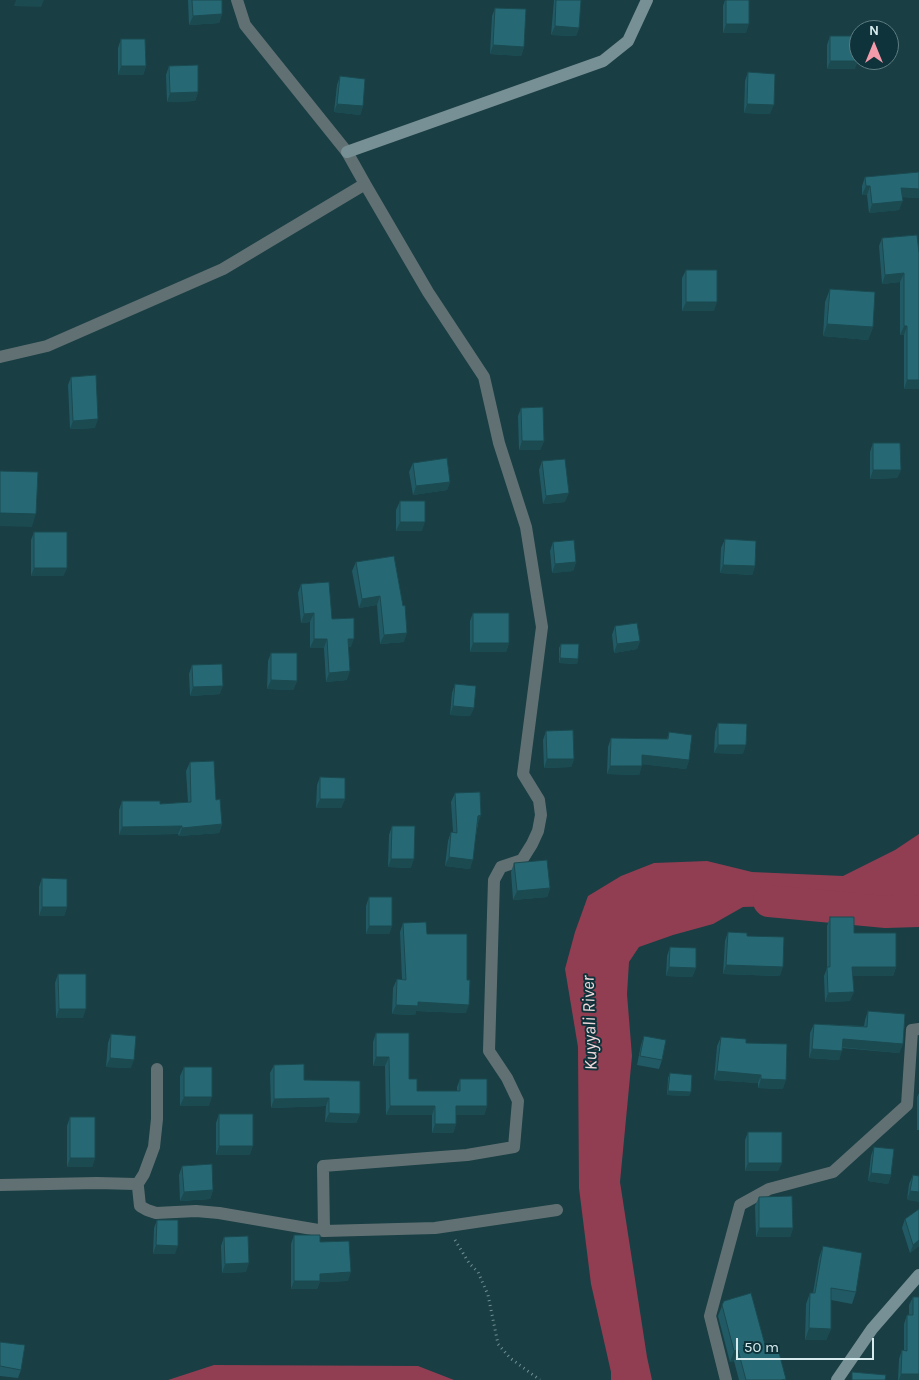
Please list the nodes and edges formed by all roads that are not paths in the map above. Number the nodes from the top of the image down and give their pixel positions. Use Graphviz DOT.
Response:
graph roads {
  1 [pos="238,0"];
  2 [pos="646,0"];
  3 [pos="347,152"];
  4 [pos="365,184"];
  5 [pos="0,358"];
  6 [pos="919,1029"];
  7 [pos="157,1069"];
  8 [pos="0,1185"];
  9 [pos="137,1185"];
  10 [pos="557,1210"];
  11 [pos="324,1231"];
  12 [pos="919,1275"];
  13 [pos="726,1380"];
  14 [pos="837,1380"];
  1 -- 3 [label="street"];
  2 -- 3 [label="street"];
  3 -- 4 [label="street"];
  4 -- 5 [label="street"];
  4 -- 11 [label="street"];
  6 -- 13 [label="street"];
  7 -- 9 [label="street"];
  8 -- 9 [label="street"];
  9 -- 11 [label="street"];
  10 -- 11 [label="street"];
  12 -- 14 [label="street"];
}
